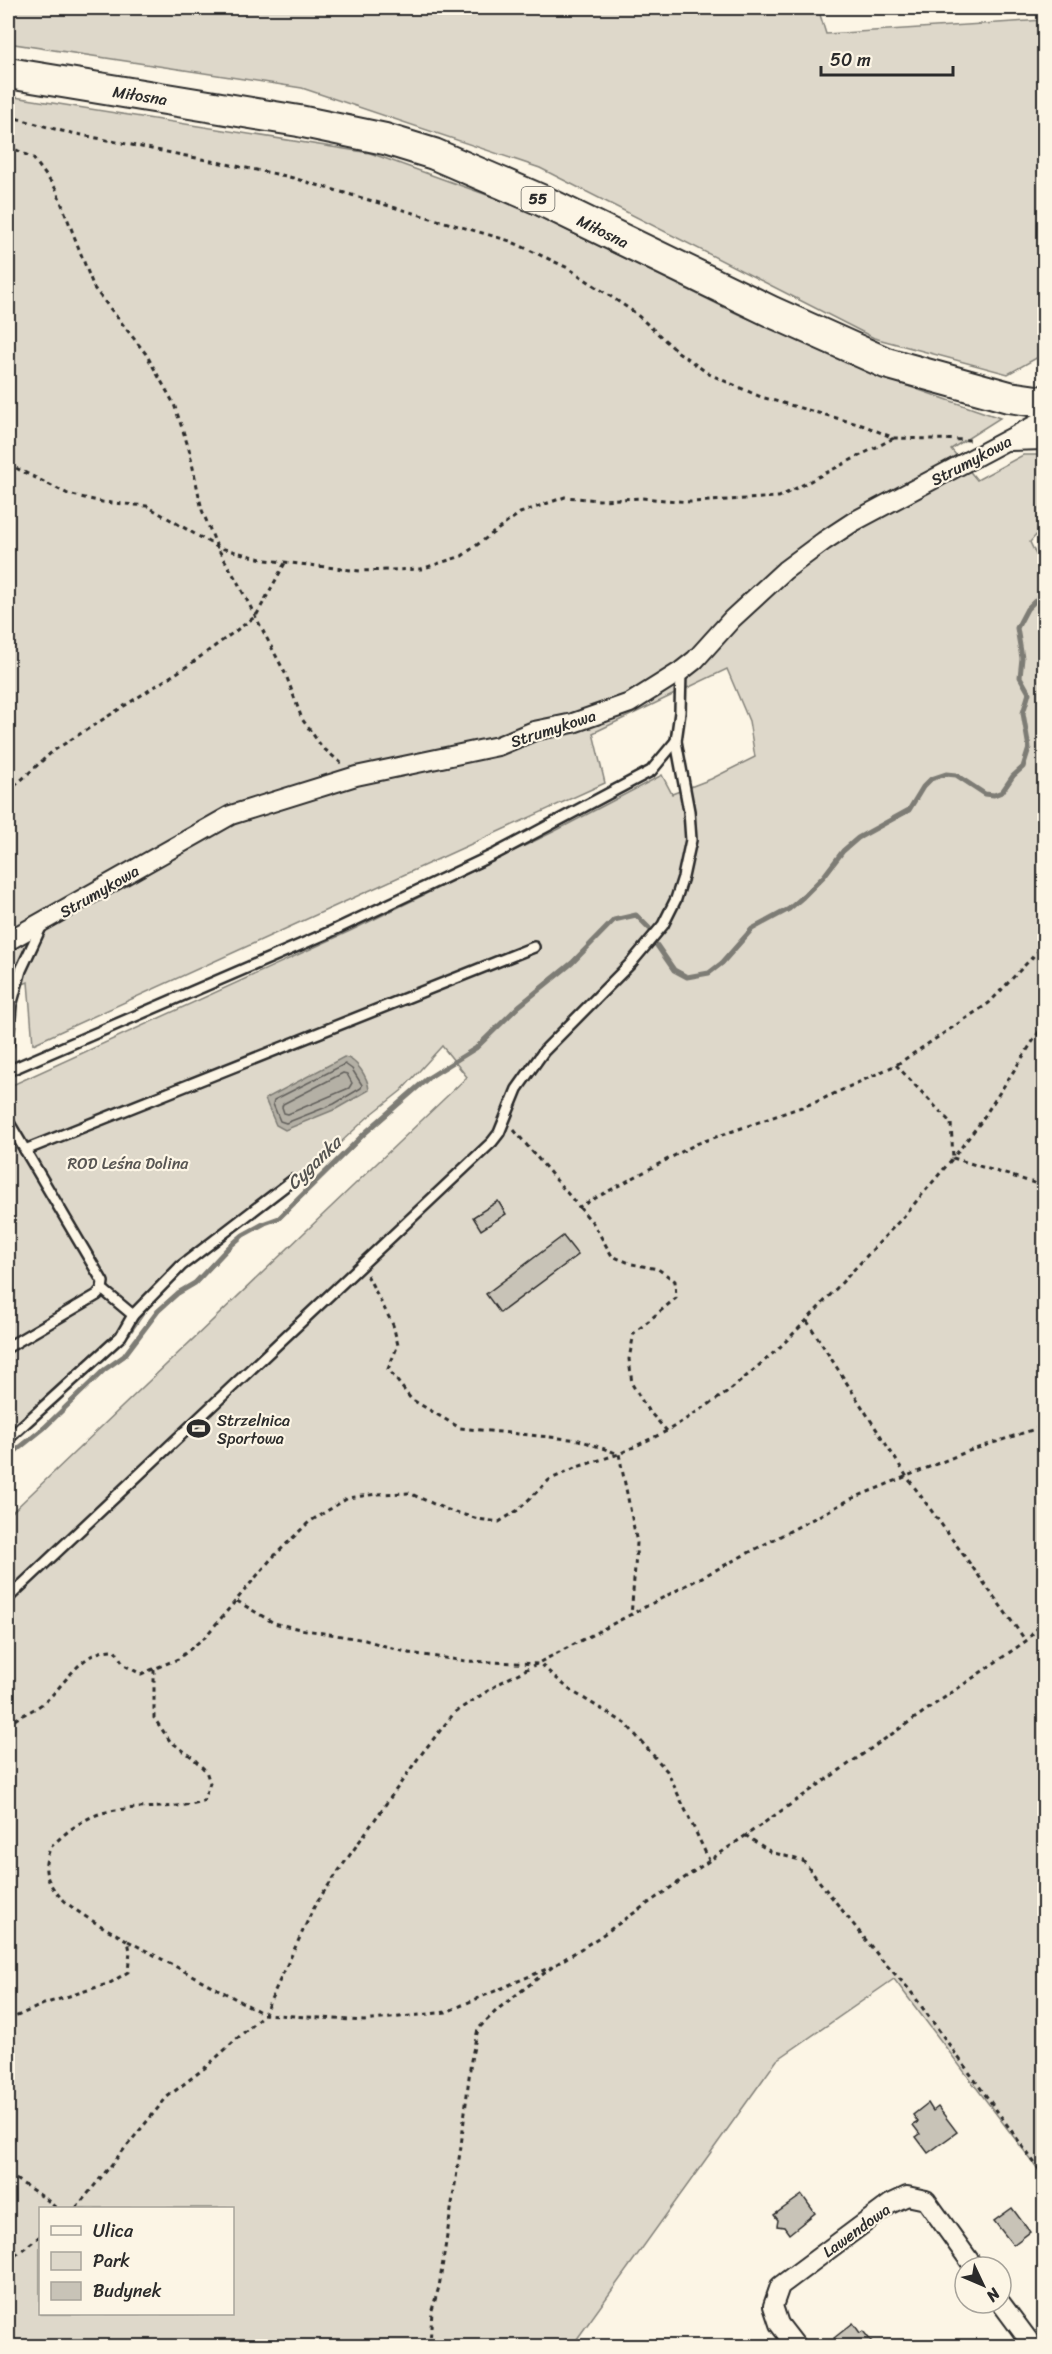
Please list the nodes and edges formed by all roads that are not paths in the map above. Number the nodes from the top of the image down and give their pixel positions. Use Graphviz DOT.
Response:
graph roads {
  1 [pos="8,73"];
  2 [pos="1044,402"];
  3 [pos="1044,415"];
  4 [pos="1044,440"];
  5 [pos="1008,441"];
  6 [pos="681,671"];
  7 [pos="676,741"];
  8 [pos="44,923"];
  9 [pos="8,941"];
  10 [pos="534,947"];
  11 [pos="8,1044"];
  12 [pos="8,1071"];
  13 [pos="8,1121"];
  14 [pos="25,1150"];
  15 [pos="293,1180"];
  16 [pos="102,1289"];
  17 [pos="133,1315"];
  18 [pos="8,1347"];
  19 [pos="8,1439"];
  20 [pos="8,1598"];
  21 [pos="965,2255"];
  22 [pos="1010,2315"];
  23 [pos="796,2346"];
  24 [pos="1033,2346"];
  1 -- 2 [label="main road, Miłosna / 55"];
  3 -- 5 [label="street, Strumykowa"];
  4 -- 5 [label="street"];
  5 -- 6 [label="street, Strumykowa"];
  6 -- 7 [label="lane"];
  6 -- 8 [label="street, Strumykowa"];
  7 -- 12 [label="lane"];
  7 -- 20 [label="lane"];
  8 -- 9 [label="street, Strumykowa"];
  8 -- 11 [label="lane"];
  10 -- 14 [label="lane"];
  13 -- 14 [label="lane"];
  14 -- 16 [label="lane"];
  15 -- 17 [label="lane"];
  16 -- 17 [label="lane"];
  16 -- 18 [label="lane"];
  17 -- 19 [label="lane"];
  21 -- 23 [label="street, Lawendowa"];
  22 -- 24 [label="street"];
}
